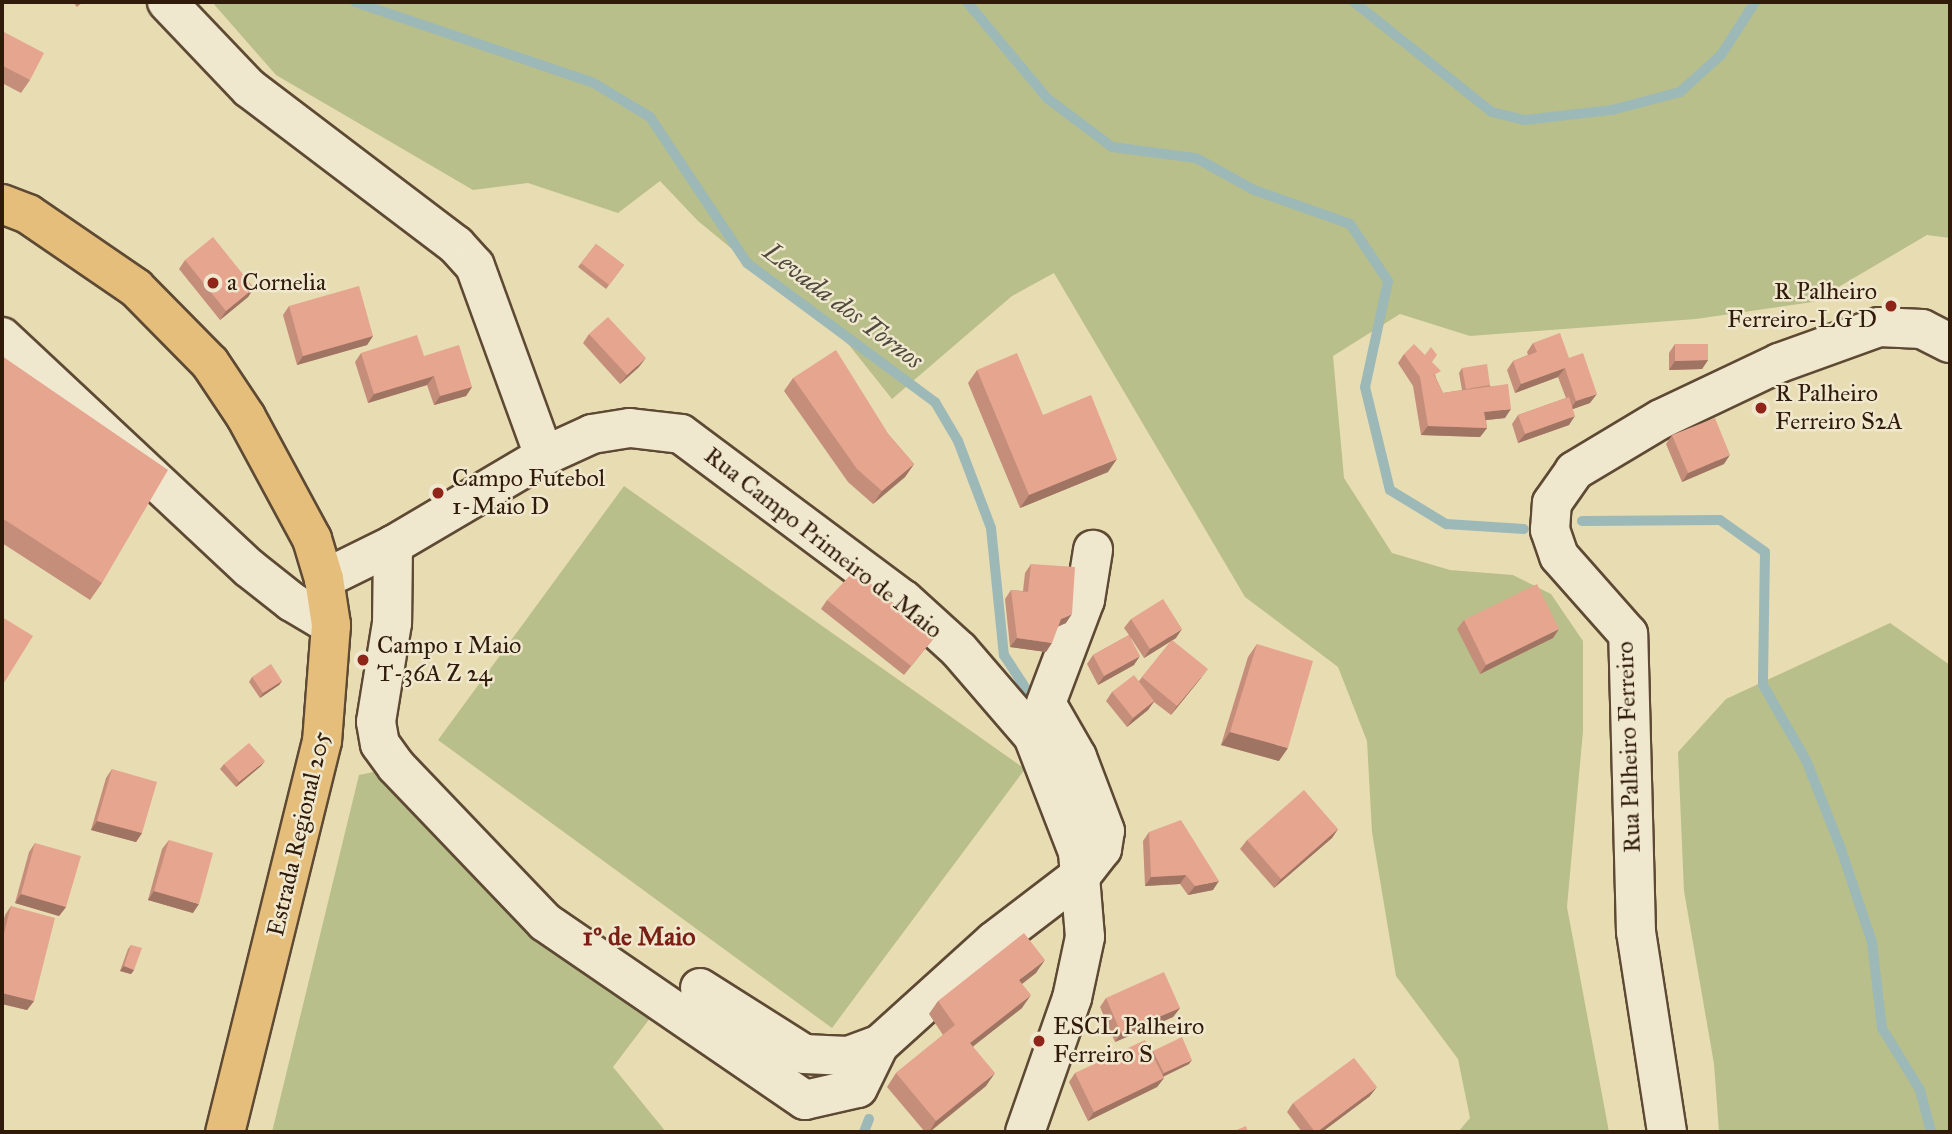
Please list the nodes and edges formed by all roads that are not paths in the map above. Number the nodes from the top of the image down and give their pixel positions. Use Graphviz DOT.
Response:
graph roads {
  1 [pos="167,2"];
  2 [pos="2,204"];
  3 [pos="2,337"];
  4 [pos="1950,343"];
  5 [pos="544,456"];
  6 [pos="393,545"];
  7 [pos="1093,550"];
  8 [pos="324,579"];
  9 [pos="331,625"];
  10 [pos="1083,873"];
  11 [pos="700,988"];
  12 [pos="879,1045"];
  13 [pos="225,1132"];
  14 [pos="1025,1132"];
  15 [pos="1667,1132"];
  1 -- 5 [label="street"];
  2 -- 8 [label="main road, Estrada Regional 205"];
  3 -- 9 [label="street"];
  4 -- 15 [label="street, Rua Palheiro Ferreiro"];
  5 -- 6 [label="street, Rua Campo Primeiro de Maio"];
  5 -- 10 [label="street, Rua Campo Primeiro de Maio"];
  6 -- 8 [label="street, Rua Campo Primeiro de Maio"];
  6 -- 12 [label="street"];
  7 -- 10 [label="street"];
  8 -- 9 [label="main road, Estrada Regional 205"];
  9 -- 13 [label="main road, Estrada Regional 205"];
  10 -- 12 [label="street"];
  10 -- 14 [label="street, Rua Campo Primeiro de Maio"];
  11 -- 12 [label="street"];
}
